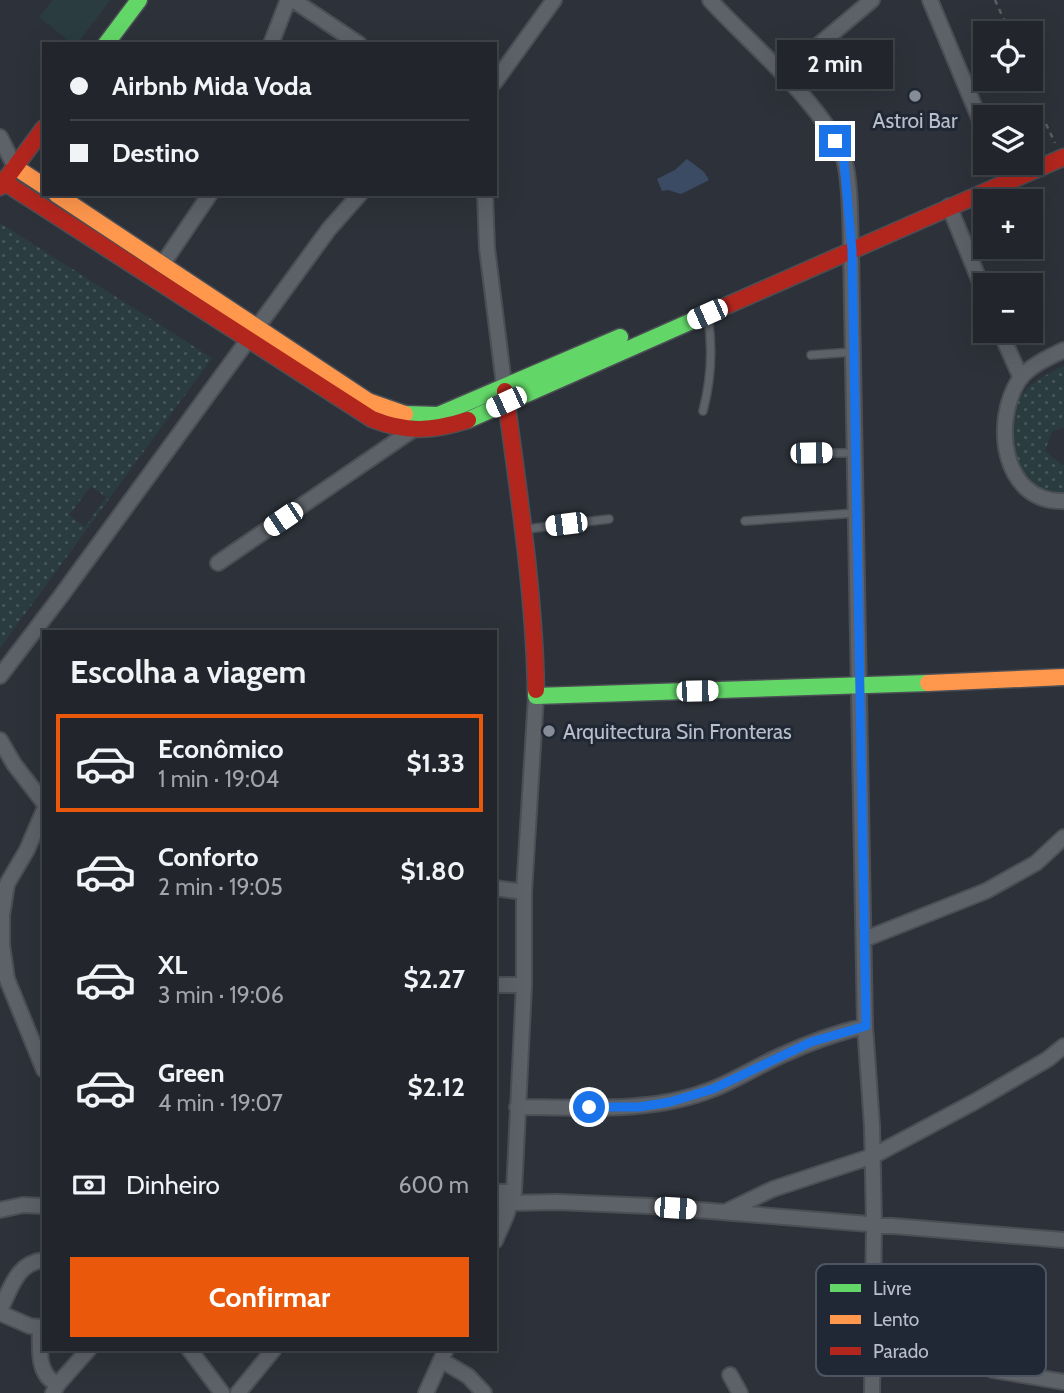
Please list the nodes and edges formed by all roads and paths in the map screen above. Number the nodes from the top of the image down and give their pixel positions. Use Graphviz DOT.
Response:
graph roads {
  1 [pos="139,0"];
  2 [pos="290,0"];
  3 [pos="554,0"];
  4 [pos="710,0"];
  5 [pos="872,0"];
  6 [pos="930,0"];
  7 [pos="995,0"];
  8 [pos="1005,21"];
  9 [pos="108,42"];
  10 [pos="272,42"];
  11 [pos="356,42"];
  12 [pos="783,75"];
  13 [pos="497,79"];
  14 [pos="974,105"];
  15 [pos="1046,124"];
  16 [pos="42,131"];
  17 [pos="0,137"];
  18 [pos="1061,148"];
  19 [pos="1043,153"];
  20 [pos="15,167"];
  21 [pos="985,175"];
  22 [pos="2,184"];
  23 [pos="42,185"];
  24 [pos="59,196"];
  25 [pos="209,196"];
  26 [pos="358,196"];
  27 [pos="485,196"];
  28 [pos="949,206"];
  29 [pos="851,243"];
  30 [pos="162,265"];
  31 [pos="976,273"];
  32 [pos="707,314"];
  33 [pos="253,334"];
  34 [pos="1005,343"];
  35 [pos="1064,350"];
  36 [pos="853,352"];
  37 [pos="811,355"];
  38 [pos="1021,378"];
  39 [pos="504,385"];
  40 [pos="506,402"];
  41 [pos="704,411"];
  42 [pos="411,431"];
  43 [pos="811,453"];
  44 [pos="855,453"];
  45 [pos="1064,501"];
  46 [pos="856,513"];
  47 [pos="609,519"];
  48 [pos="745,521"];
  49 [pos="523,530"];
  50 [pos="218,563"];
  51 [pos="0,676"];
  52 [pos="1064,677"];
  53 [pos="859,686"];
  54 [pos="536,696"];
  55 [pos="2,753"];
  56 [pos="42,801"];
  57 [pos="42,815"];
  58 [pos="1064,837"];
  59 [pos="497,888"];
  60 [pos="524,892"];
  61 [pos="865,939"];
  62 [pos="497,985"];
  63 [pos="524,985"];
  64 [pos="866,1026"];
  65 [pos="37,1042"];
  66 [pos="1064,1046"];
  67 [pos="42,1062"];
  68 [pos="517,1107"];
  69 [pos="873,1156"];
  70 [pos="497,1193"];
  71 [pos="512,1198"];
  72 [pos="497,1205"];
  73 [pos="42,1206"];
  74 [pos="0,1210"];
  75 [pos="725,1212"];
  76 [pos="874,1223"];
  77 [pos="497,1236"];
  78 [pos="1064,1240"];
  79 [pos="42,1261"];
  80 [pos="874,1264"];
  81 [pos="0,1311"];
  82 [pos="87,1351"];
  83 [pos="190,1351"];
  84 [pos="272,1351"];
  85 [pos="443,1355"];
  86 [pos="730,1375"];
  87 [pos="1028,1376"];
  88 [pos="1064,1382"];
  89 [pos="55,1388"];
  90 [pos="222,1393"];
  91 [pos="238,1393"];
  92 [pos="426,1393"];
  93 [pos="484,1393"];
  94 [pos="740,1393"];
  1 -- 9 [label="street"];
  2 -- 10 [label="street"];
  2 -- 11 [label="street"];
  3 -- 13 [label="street"];
  4 -- 12 [label="street"];
  5 -- 12 [label="street"];
  6 -- 14 [label="street"];
  7 -- 8 [label="path"];
  12 -- 29 [label="street"];
  15 -- 18 [label="path"];
  16 -- 20 [label="street"];
  17 -- 20 [label="street"];
  18 -- 19 [label="street"];
  18 -- 28 [label="street"];
  20 -- 22 [label="street"];
  20 -- 23 [label="street"];
  21 -- 29 [label="street"];
  22 -- 33 [label="street"];
  24 -- 30 [label="street"];
  25 -- 30 [label="street"];
  26 -- 33 [label="street"];
  27 -- 39 [label="street"];
  28 -- 29 [label="street"];
  28 -- 31 [label="street"];
  29 -- 32 [label="street"];
  29 -- 36 [label="street"];
  29 -- 39 [label="street"];
  30 -- 33 [label="street"];
  32 -- 40 [label="street"];
  32 -- 41 [label="lane"];
  33 -- 39 [label="street"];
  33 -- 42 [label="street"];
  33 -- 51 [label="street"];
  34 -- 38 [label="street"];
  35 -- 38 [label="street"];
  36 -- 37 [label="lane"];
  36 -- 44 [label="street"];
  38 -- 45 [label="street"];
  39 -- 40 [label="street"];
  40 -- 42 [label="street"];
  40 -- 49 [label="street"];
  42 -- 50 [label="street"];
  43 -- 44 [label="lane"];
  44 -- 46 [label="street"];
  46 -- 48 [label="lane"];
  46 -- 53 [label="street"];
  47 -- 49 [label="lane"];
  49 -- 54 [label="street"];
  52 -- 53 [label="street"];
  53 -- 54 [label="street"];
  53 -- 61 [label="street"];
  54 -- 60 [label="street"];
  55 -- 56 [label="street"];
  57 -- 65 [label="street"];
  58 -- 61 [label="street"];
  59 -- 60 [label="street"];
  60 -- 63 [label="street"];
  61 -- 64 [label="street"];
  62 -- 63 [label="street"];
  63 -- 68 [label="street"];
  64 -- 68 [label="street"];
  64 -- 69 [label="street"];
  65 -- 67 [label="street"];
  66 -- 69 [label="street"];
  68 -- 71 [label="street"];
  69 -- 75 [label="street"];
  69 -- 76 [label="street"];
  70 -- 71 [label="street"];
  71 -- 72 [label="street"];
  71 -- 75 [label="street"];
  71 -- 77 [label="street"];
  73 -- 74 [label="street"];
  75 -- 76 [label="street"];
  76 -- 78 [label="street"];
  76 -- 80 [label="street"];
  79 -- 81 [label="street"];
  81 -- 89 [label="street"];
  82 -- 89 [label="street"];
  83 -- 90 [label="street"];
  84 -- 91 [label="street"];
  85 -- 92 [label="street"];
  85 -- 93 [label="street"];
  86 -- 94 [label="street"];
  87 -- 88 [label="street"];
}
